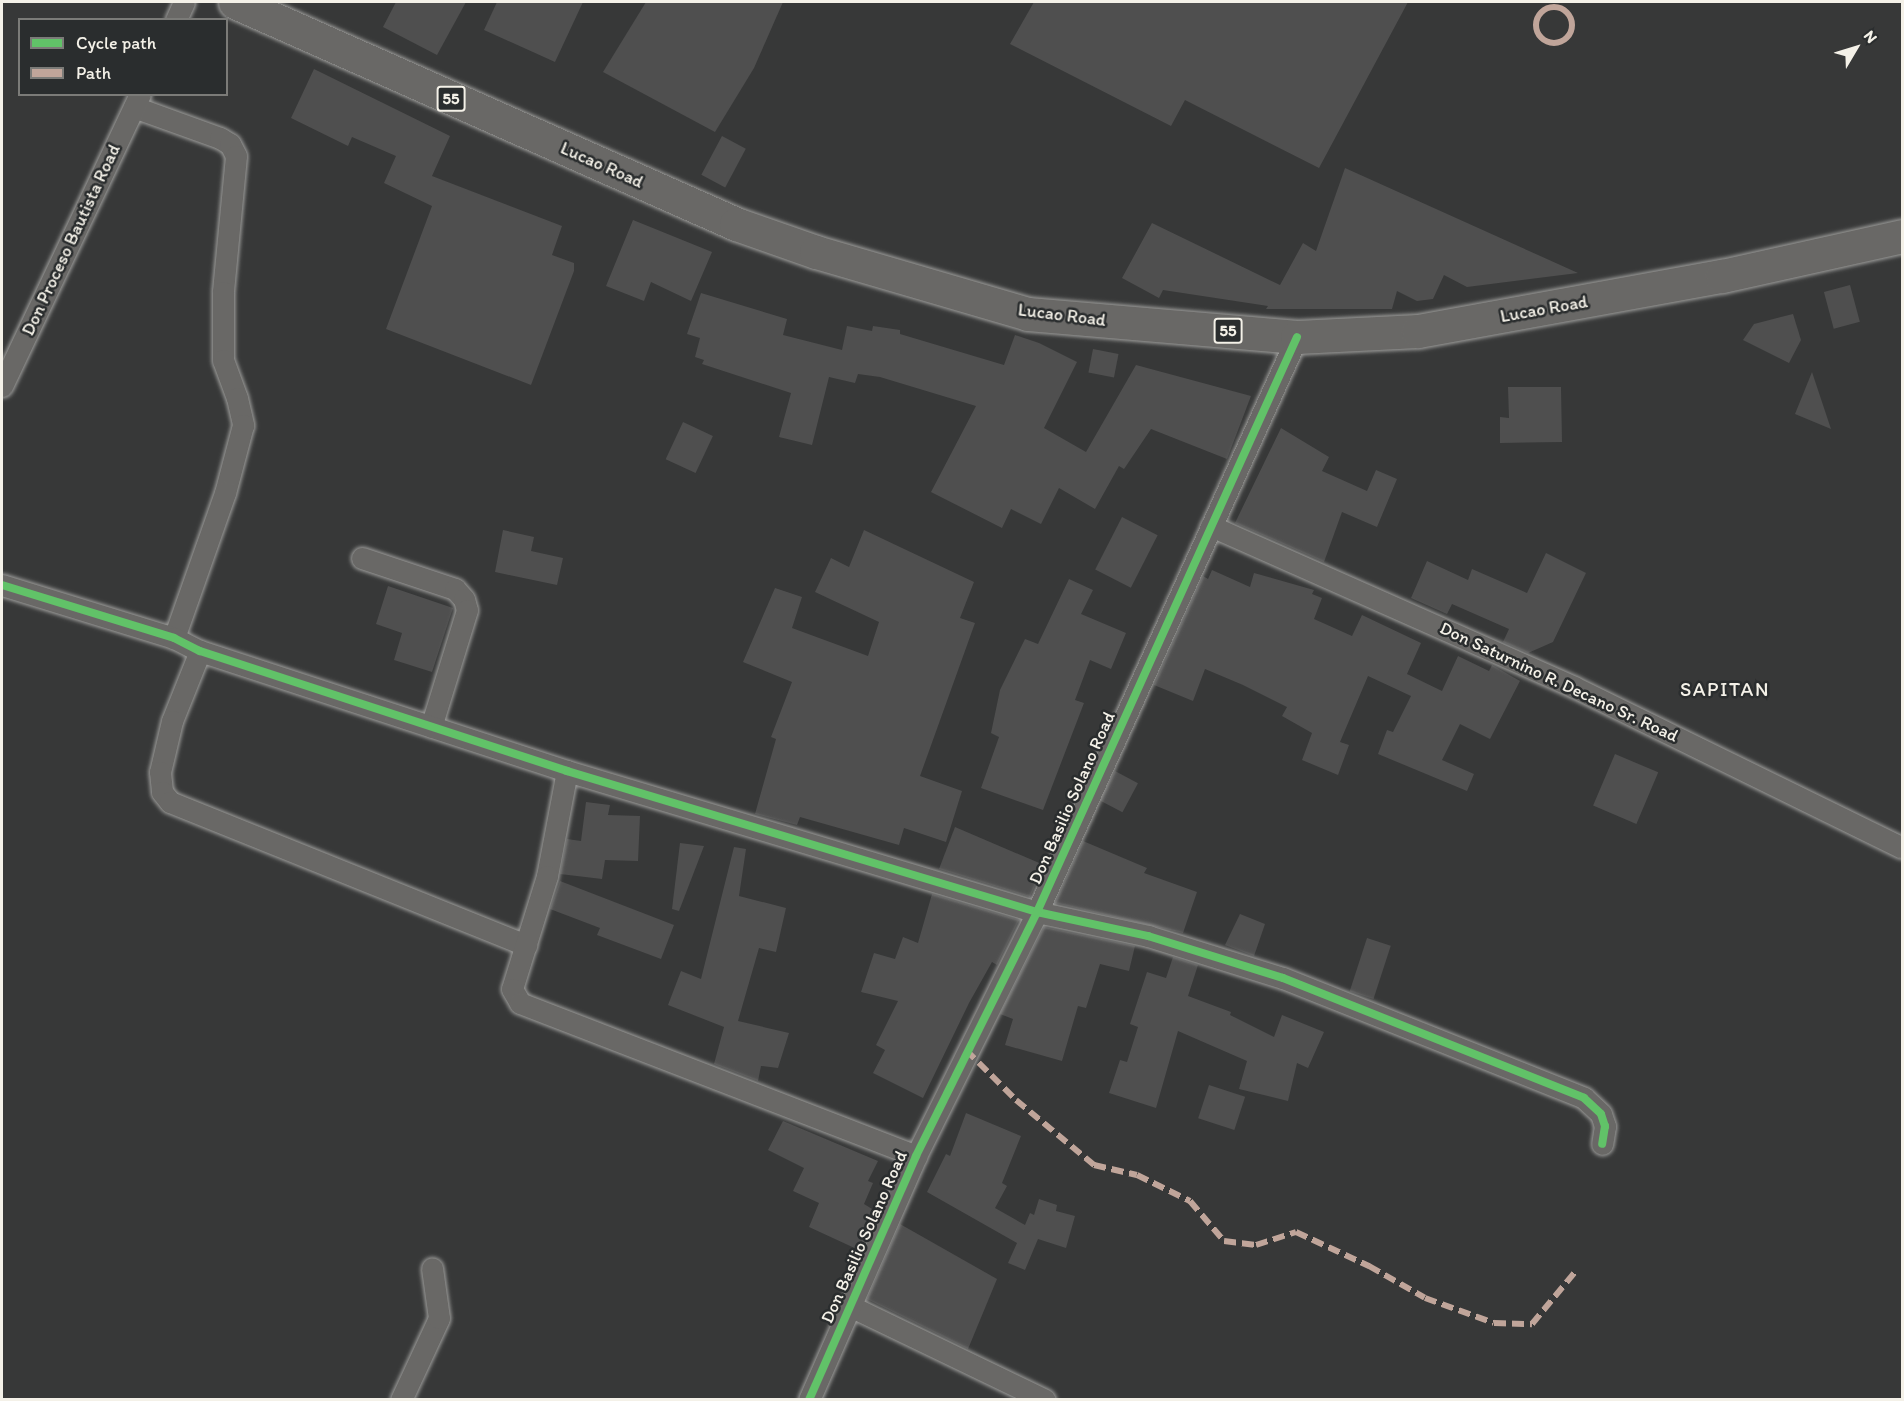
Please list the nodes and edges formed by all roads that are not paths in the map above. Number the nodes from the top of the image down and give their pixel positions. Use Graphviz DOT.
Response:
graph roads {
  1 [pos="184,2"];
  2 [pos="235,2"];
  3 [pos="288,2"];
  4 [pos="177,18"];
  5 [pos="328,45"];
  6 [pos="137,101"];
  7 [pos="1902,236"];
  8 [pos="1297,337"];
  9 [pos="2,386"];
  10 [pos="1211,526"];
  11 [pos="362,558"];
  12 [pos="2,585"];
  13 [pos="174,638"];
  14 [pos="200,651"];
  15 [pos="430,727"];
  16 [pos="567,771"];
  17 [pos="1902,848"];
  18 [pos="1037,912"];
  19 [pos="526,945"];
  20 [pos="1602,1144"];
  21 [pos="916,1156"];
  22 [pos="432,1268"];
  23 [pos="850,1306"];
  24 [pos="401,1400"];
  25 [pos="809,1400"];
  26 [pos="1045,1400"];
  1 -- 4 [label="street"];
  2 -- 5 [label="highway, Lucao Road / 55"];
  3 -- 5 [label="highway"];
  5 -- 8 [label="highway, Lucao Road / 55"];
  6 -- 9 [label="street, Don Proceso Bautista Road"];
  6 -- 13 [label="street"];
  7 -- 8 [label="highway, Lucao Road / 55"];
  8 -- 10 [label="street, Don Basilio Solano Road"];
  10 -- 17 [label="street, Don Saturnino R. Decano Sr. Road"];
  10 -- 18 [label="street, Don Basilio Solano Road"];
  11 -- 15 [label="street"];
  12 -- 13 [label="street"];
  13 -- 14 [label="street"];
  14 -- 15 [label="street"];
  14 -- 19 [label="street"];
  15 -- 16 [label="street"];
  16 -- 18 [label="street"];
  16 -- 19 [label="street"];
  18 -- 20 [label="street"];
  18 -- 21 [label="street, Don Basilio Solano Road"];
  19 -- 21 [label="street"];
  21 -- 23 [label="street, Don Basilio Solano Road"];
  22 -- 24 [label="street"];
  23 -- 25 [label="street, Don Basilio Solano Road"];
  23 -- 26 [label="street"];
}
